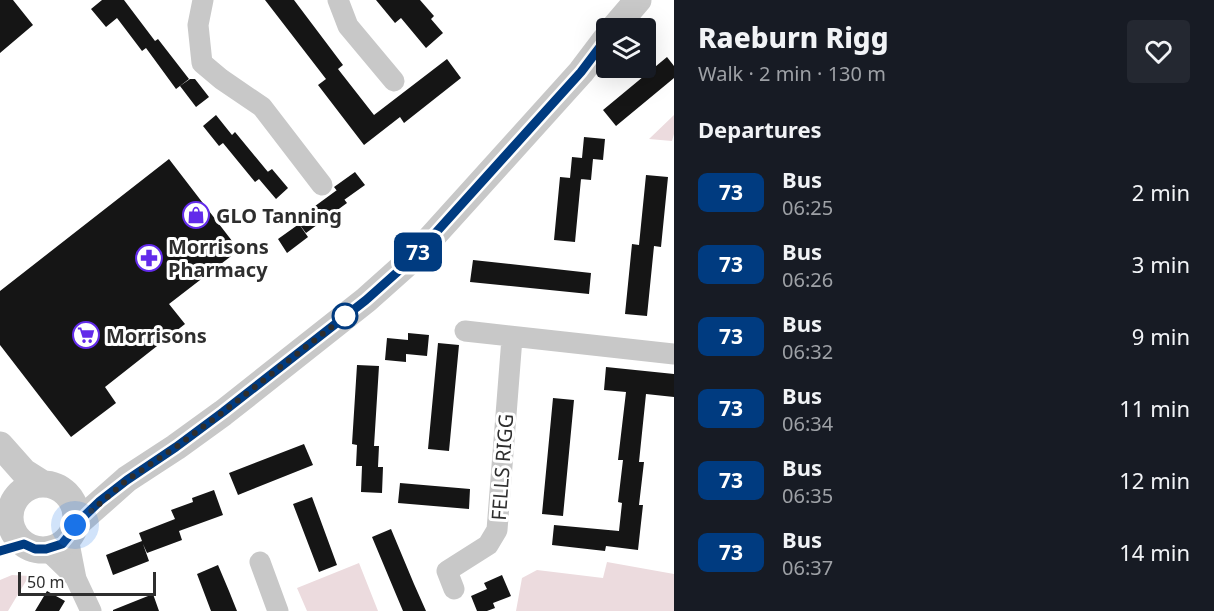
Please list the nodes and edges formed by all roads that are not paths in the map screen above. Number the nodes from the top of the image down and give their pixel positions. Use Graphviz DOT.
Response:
graph roads {
  1 [pos="203,0"];
  2 [pos="338,0"];
  3 [pos="596,52"];
  4 [pos="394,81"];
  5 [pos="322,185"];
  6 [pos="465,332"];
  7 [pos="512,338"];
  8 [pos="674,354"];
  9 [pos="1,446"];
  10 [pos="127,480"];
  11 [pos="53,487"];
  12 [pos="8,514"];
  13 [pos="43,541"];
  14 [pos="260,562"];
  15 [pos="447,571"];
  16 [pos="90,611"];
  17 [pos="279,611"];
  1 -- 5 [label="street"];
  2 -- 4 [label="street"];
  3 -- 10 [label="street"];
  6 -- 7 [label="street"];
  7 -- 8 [label="street"];
  7 -- 15 [label="street, FELLS RIGG"];
  9 -- 11 [label="street"];
  9 -- 12 [label="street"];
  10 -- 11 [label="street"];
  10 -- 13 [label="street"];
  11 -- 12 [label="street"];
  11 -- 13 [label="street"];
  12 -- 13 [label="street"];
  13 -- 16 [label="street"];
  14 -- 17 [label="street"];
}
